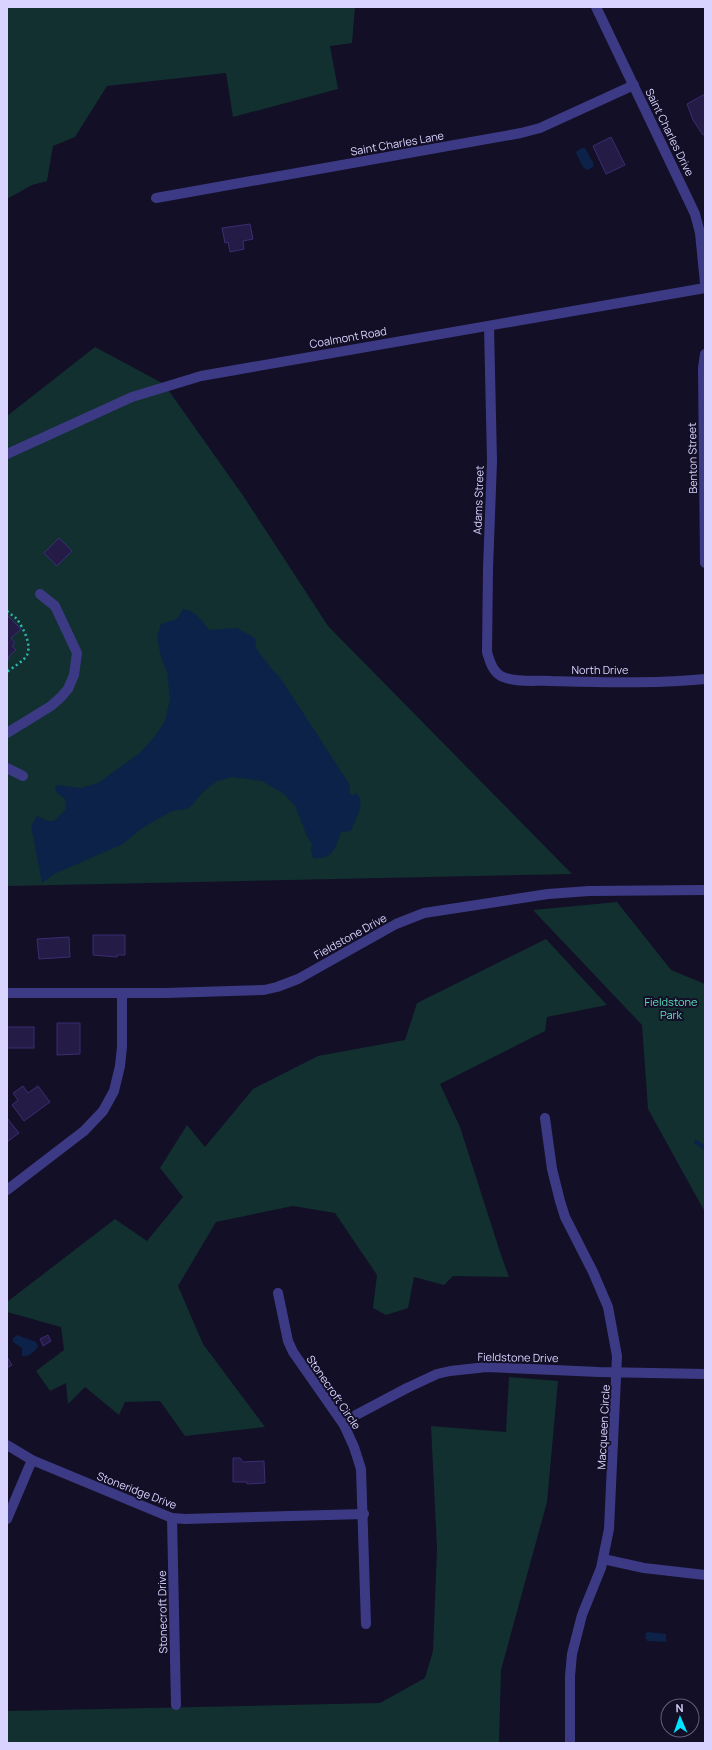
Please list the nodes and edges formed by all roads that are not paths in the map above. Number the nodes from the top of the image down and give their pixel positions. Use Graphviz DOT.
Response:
graph roads {
  1 [pos="596,7"];
  2 [pos="634,85"];
  3 [pos="156,198"];
  4 [pos="705,283"];
  5 [pos="705,288"];
  6 [pos="489,326"];
  7 [pos="705,354"];
  8 [pos="7,454"];
  9 [pos="705,563"];
  10 [pos="40,594"];
  11 [pos="497,674"];
  12 [pos="705,679"];
  13 [pos="7,733"];
  14 [pos="7,768"];
  15 [pos="23,776"];
  16 [pos="705,890"];
  17 [pos="122,992"];
  18 [pos="7,993"];
  19 [pos="545,1118"];
  20 [pos="7,1190"];
  21 [pos="278,1293"];
  22 [pos="617,1372"];
  23 [pos="705,1374"];
  24 [pos="344,1425"];
  25 [pos="7,1445"];
  26 [pos="32,1460"];
  27 [pos="364,1514"];
  28 [pos="172,1518"];
  29 [pos="7,1519"];
  30 [pos="604,1559"];
  31 [pos="705,1575"];
  32 [pos="366,1624"];
  33 [pos="176,1705"];
  34 [pos="570,1743"];
  1 -- 2 [label="street, Saint Charles Drive"];
  2 -- 3 [label="street, Saint Charles Lane"];
  2 -- 4 [label="street, Saint Charles Drive"];
  5 -- 6 [label="street, Coalmont Road"];
  6 -- 8 [label="street, Coalmont Road"];
  6 -- 11 [label="street, Adams Street"];
  7 -- 9 [label="street, Benton Street"];
  10 -- 13 [label="street"];
  11 -- 12 [label="street, North Drive"];
  14 -- 15 [label="street"];
  16 -- 17 [label="street, Fieldstone Drive"];
  17 -- 18 [label="street, Fieldstone Drive"];
  17 -- 20 [label="street"];
  19 -- 22 [label="street, Macqueen Circle"];
  21 -- 24 [label="street, Stonecroft Circle"];
  22 -- 23 [label="street, Fieldstone Drive"];
  22 -- 24 [label="street, Fieldstone Drive"];
  22 -- 30 [label="street, Macqueen Circle"];
  24 -- 27 [label="street, Stonecroft Circle"];
  25 -- 26 [label="street, Stoneridge Drive"];
  26 -- 28 [label="street, Stoneridge Drive"];
  26 -- 29 [label="street"];
  27 -- 28 [label="street, Stoneridge Drive"];
  27 -- 32 [label="street, Stonecroft Circle"];
  28 -- 33 [label="street, Stonecroft Drive"];
  30 -- 31 [label="street"];
  30 -- 34 [label="street, Macqueen Circle"];
}
